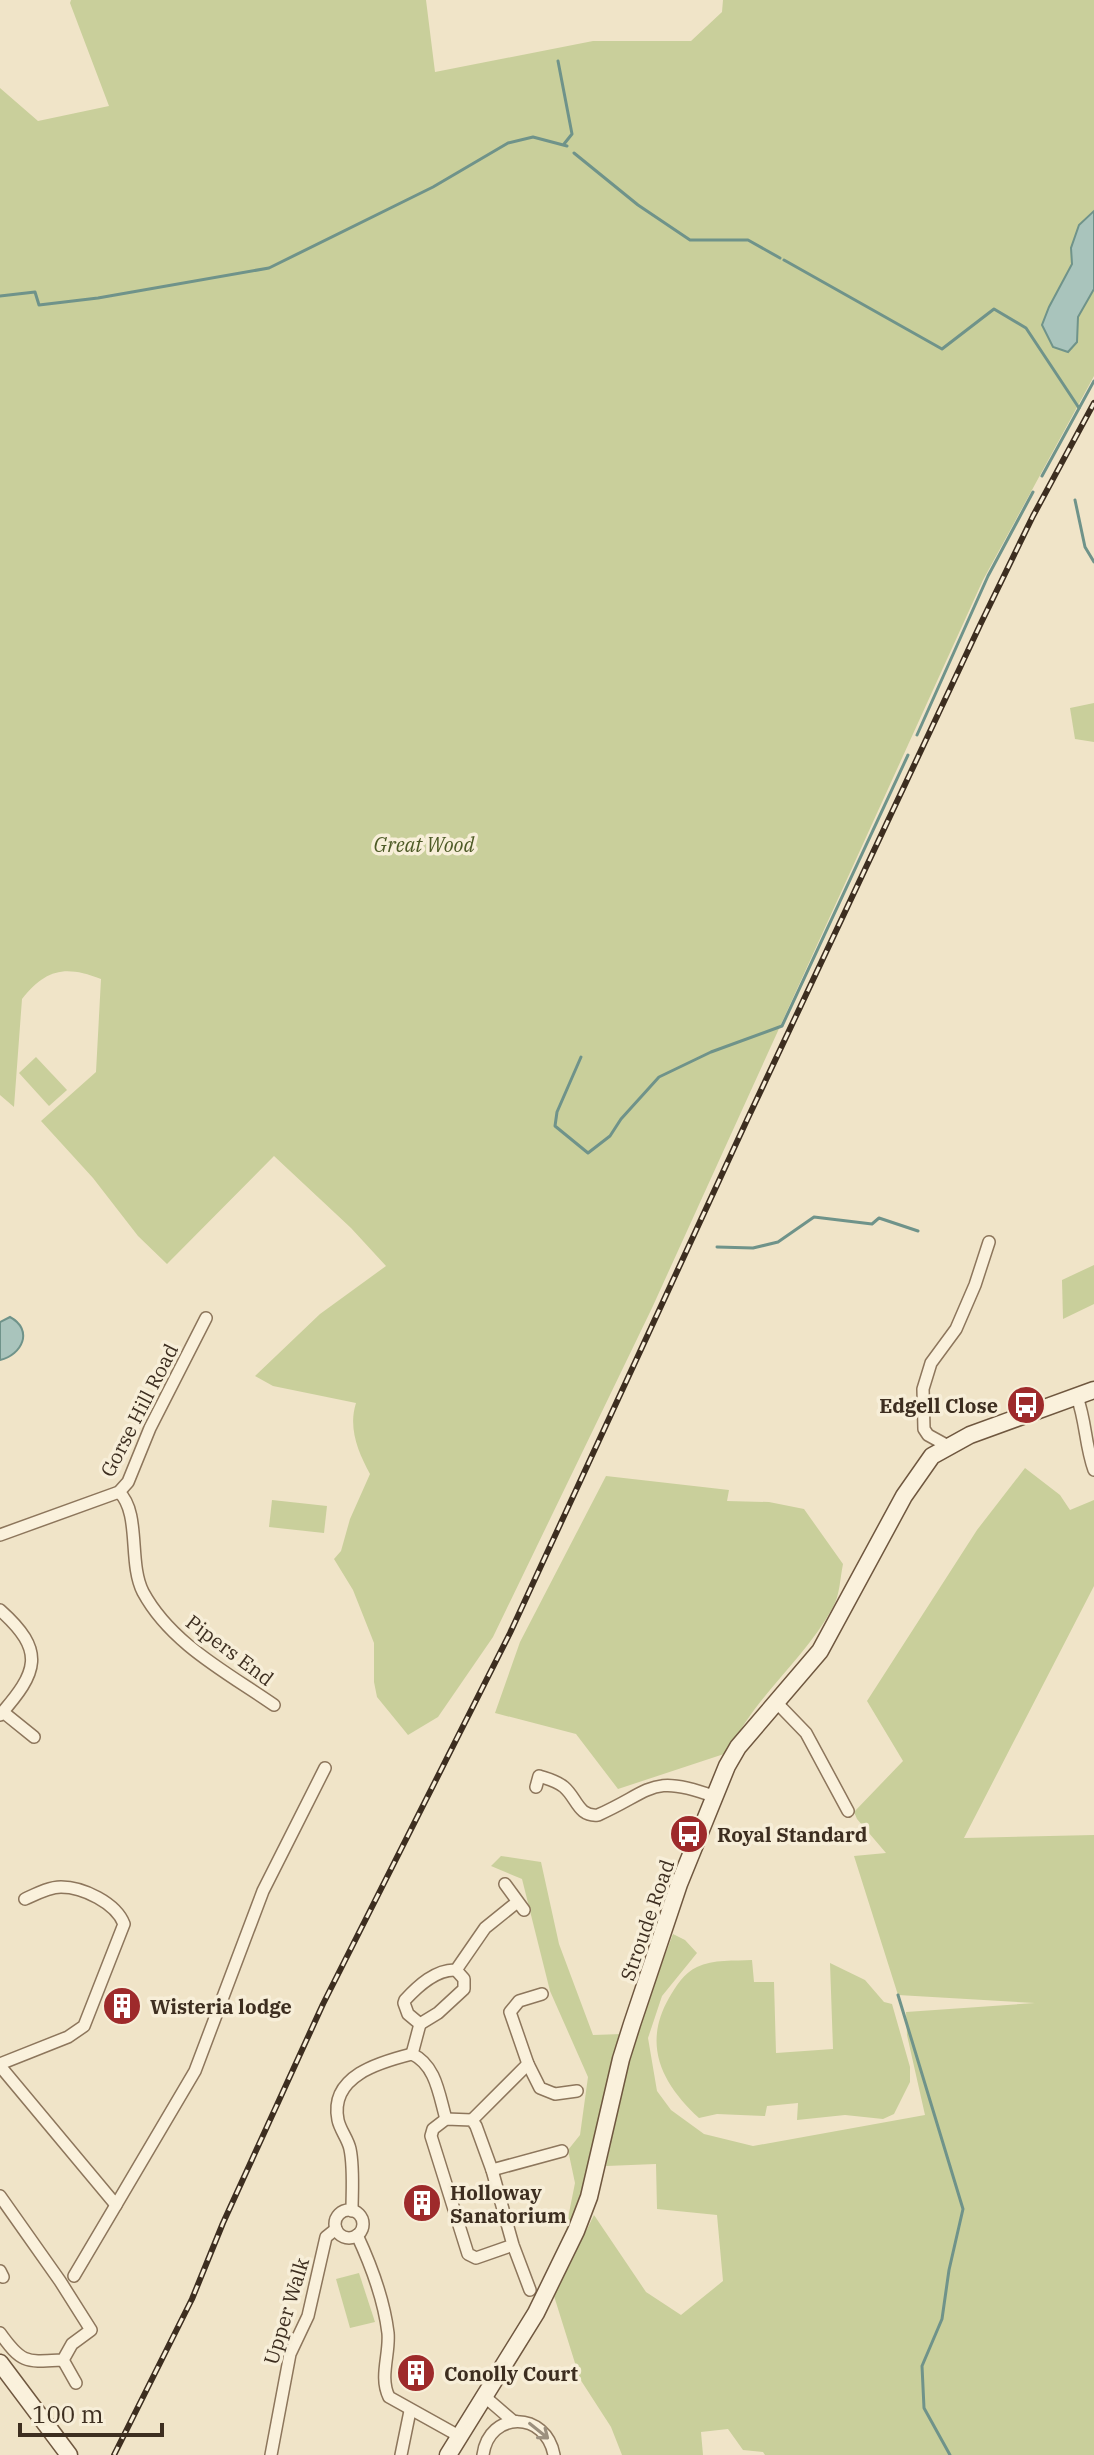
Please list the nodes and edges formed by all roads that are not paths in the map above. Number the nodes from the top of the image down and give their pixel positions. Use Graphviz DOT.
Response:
graph roads {
  1 [pos="989,1242"];
  2 [pos="206,1318"];
  3 [pos="1094,1390"];
  4 [pos="1077,1397"];
  5 [pos="928,1435"];
  6 [pos="948,1446"];
  7 [pos="932,1456"];
  8 [pos="1094,1470"];
  9 [pos="119,1492"];
  10 [pos="0,1535"];
  11 [pos="0,1610"];
  12 [pos="777,1703"];
  13 [pos="274,1705"];
  14 [pos="2,1714"];
  15 [pos="34,1737"];
  16 [pos="325,1768"];
  17 [pos="536,1787"];
  18 [pos="713,1796"];
  19 [pos="848,1811"];
  20 [pos="505,1884"];
  21 [pos="25,1899"];
  22 [pos="456,1970"];
  23 [pos="542,1994"];
  24 [pos="420,2024"];
  25 [pos="412,2054"];
  26 [pos="528,2064"];
  27 [pos="0,2065"];
  28 [pos="577,2091"];
  29 [pos="446,2119"];
  30 [pos="472,2120"];
  31 [pos="562,2151"];
  32 [pos="492,2170"];
  33 [pos="0,2196"];
  34 [pos="116,2205"];
  35 [pos="352,2211"];
  36 [pos="336,2229"];
  37 [pos="357,2235"];
  38 [pos="513,2245"];
  39 [pos="74,2276"];
  40 [pos="530,2290"];
  41 [pos="0,2333"];
  42 [pos="63,2360"];
  43 [pos="0,2363"];
  44 [pos="76,2383"];
  45 [pos="484,2396"];
  46 [pos="410,2411"];
  47 [pos="513,2421"];
  48 [pos="459,2436"];
  49 [pos="69,2455"];
  50 [pos="271,2455"];
  51 [pos="401,2455"];
  52 [pos="448,2455"];
  53 [pos="483,2455"];
  54 [pos="554,2455"];
  1 -- 5 [label="street"];
  2 -- 9 [label="street, Gorse Hill Road"];
  3 -- 4 [label="street, Stroude Road"];
  4 -- 6 [label="street, Stroude Road"];
  4 -- 8 [label="street"];
  5 -- 6 [label="street"];
  5 -- 7 [label="street"];
  6 -- 7 [label="street, Stroude Road"];
  7 -- 12 [label="street, Stroude Road"];
  9 -- 10 [label="street, Gorse Hill Road"];
  9 -- 13 [label="street, Pipers End"];
  11 -- 14 [label="street"];
  12 -- 18 [label="street, Stroude Road"];
  12 -- 19 [label="street"];
  14 -- 15 [label="street"];
  16 -- 34 [label="street"];
  17 -- 18 [label="street"];
  18 -- 45 [label="street, Stroude Road"];
  20 -- 22 [label="street"];
  21 -- 27 [label="street"];
  22 -- 24 [label="street"];
  22 -- 24 [label="street"];
  23 -- 26 [label="street"];
  24 -- 25 [label="street"];
  25 -- 29 [label="street"];
  25 -- 35 [label="street"];
  26 -- 28 [label="street"];
  26 -- 30 [label="street"];
  27 -- 34 [label="street"];
  29 -- 30 [label="street"];
  29 -- 38 [label="street"];
  30 -- 32 [label="street"];
  31 -- 32 [label="street"];
  32 -- 38 [label="street"];
  33 -- 42 [label="street"];
  34 -- 39 [label="street"];
  35 -- 36 [label="street"];
  35 -- 37 [label="street"];
  36 -- 37 [label="street"];
  36 -- 50 [label="street, Upper Walk"];
  37 -- 46 [label="street"];
  38 -- 40 [label="street"];
  41 -- 42 [label="street"];
  42 -- 44 [label="street"];
  43 -- 49 [label="street"];
  45 -- 47 [label="street"];
  45 -- 48 [label="street, Stroude Road"];
  46 -- 48 [label="street"];
  46 -- 51 [label="street"];
  47 -- 53 [label="street"];
  47 -- 54 [label="street, one-way"];
  48 -- 52 [label="street, Stroude Road"];
}
